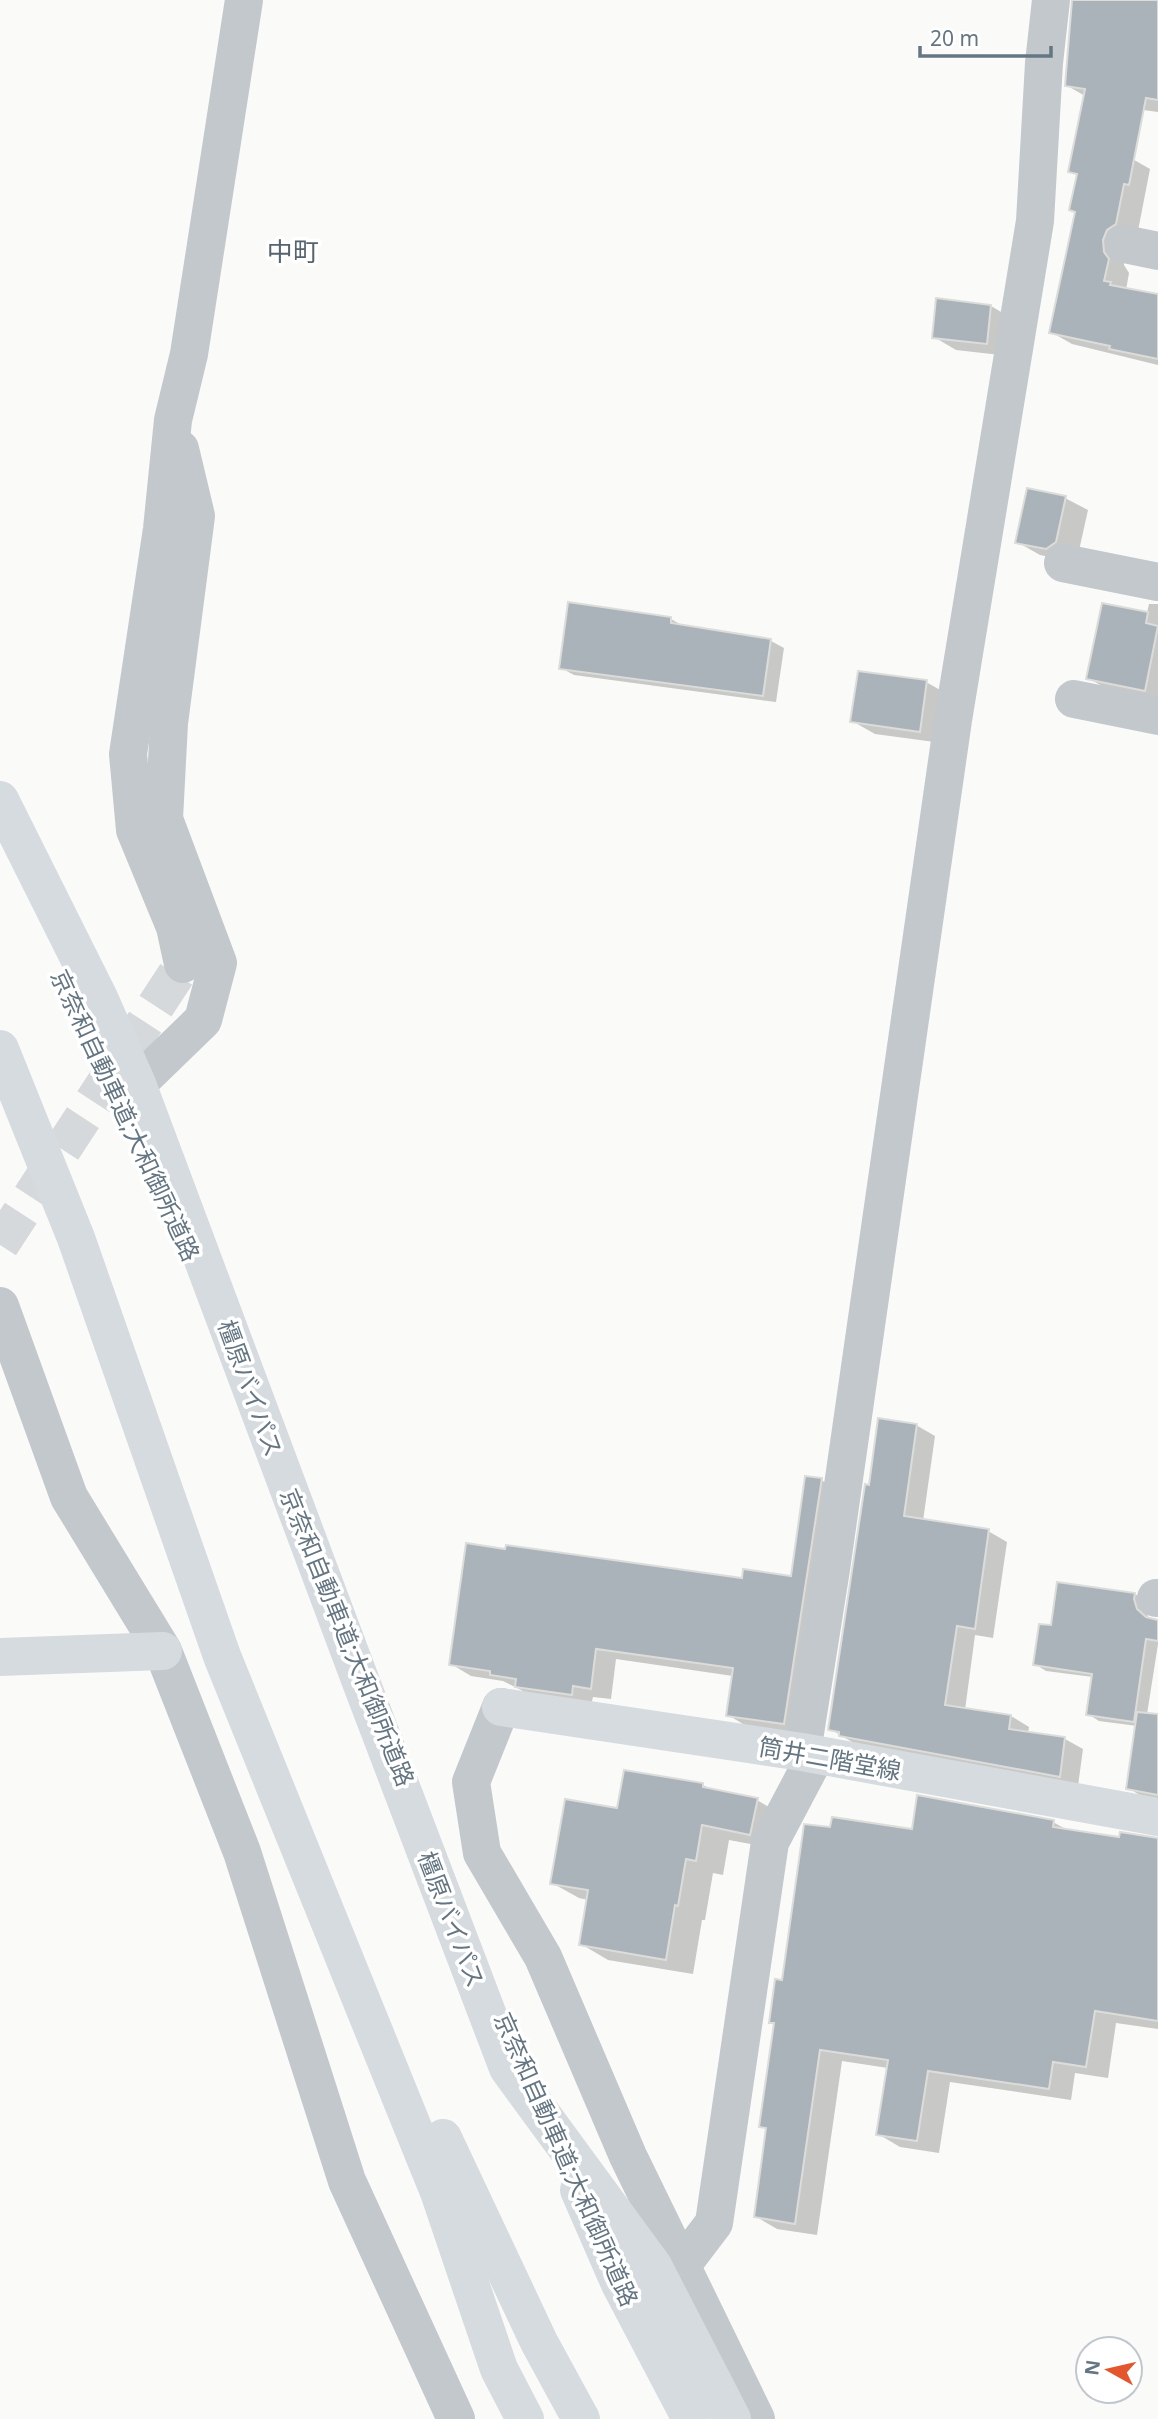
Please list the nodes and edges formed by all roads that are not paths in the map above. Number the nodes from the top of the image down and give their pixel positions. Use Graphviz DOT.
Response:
graph roads {
  1 [pos="244,0"];
  2 [pos="1051,0"];
  3 [pos="173,420"];
  4 [pos="1063,562"];
  5 [pos="1158,582"];
  6 [pos="1074,699"];
  7 [pos="1158,716"];
  8 [pos="0,800"];
  9 [pos="0,857"];
  10 [pos="183,964"];
  11 [pos="0,1049"];
  12 [pos="137,1084"];
  13 [pos="0,1085"];
  14 [pos="0,1306"];
  15 [pos="163,1651"];
  16 [pos="0,1657"];
  17 [pos="501,1707"];
  18 [pos="809,1753"];
  19 [pos="1158,1817"];
  20 [pos="682,2265"];
  21 [pos="456,2419"];
  22 [pos="524,2419"];
  23 [pos="581,2419"];
  24 [pos="691,2419"];
  25 [pos="732,2419"];
  26 [pos="756,2419"];
  1 -- 3 [label="street"];
  2 -- 18 [label="street"];
  3 -- 10 [label="street"];
  3 -- 12 [label="street"];
  4 -- 5 [label="street"];
  6 -- 7 [label="street"];
  8 -- 12 [label="main road, 橿原バイパス"];
  9 -- 24 [label="main road, 京奈和自動車道;大和御所道路"];
  11 -- 22 [label="main road"];
  12 -- 25 [label="main road, 橿原バイパス"];
  13 -- 23 [label="main road"];
  14 -- 15 [label="street"];
  15 -- 16 [label="main road"];
  15 -- 21 [label="street"];
  17 -- 18 [label="main road, 筒井二階堂線"];
  17 -- 20 [label="street"];
  18 -- 19 [label="main road, 筒井二階堂線"];
  18 -- 20 [label="street"];
  20 -- 26 [label="street"];
}
